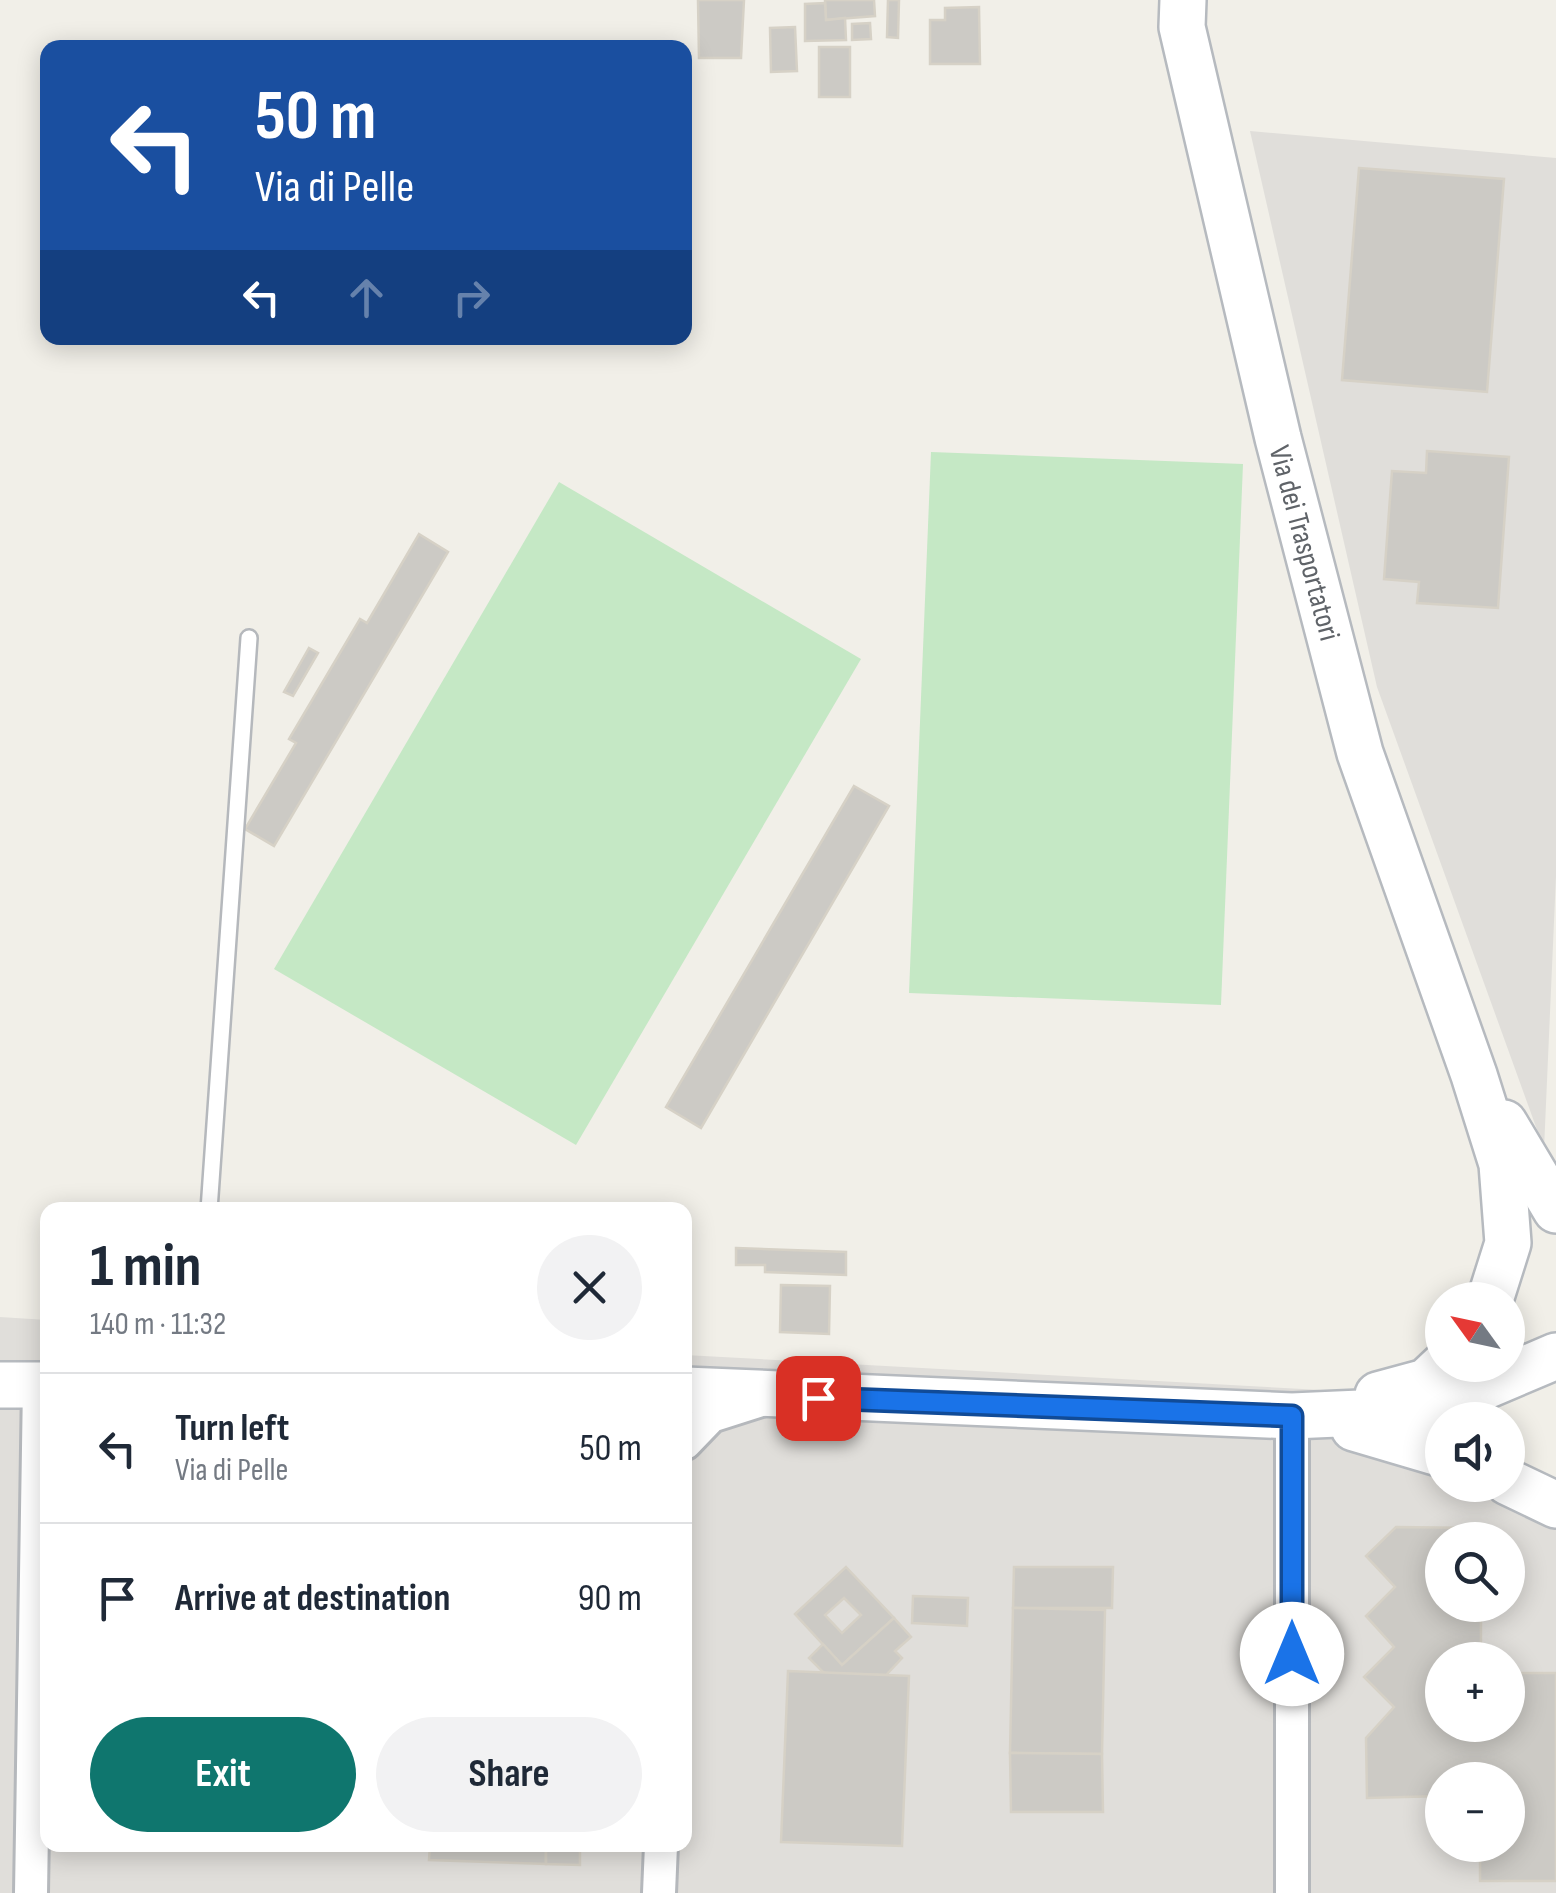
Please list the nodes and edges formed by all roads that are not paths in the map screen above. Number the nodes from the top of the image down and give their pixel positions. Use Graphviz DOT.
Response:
graph roads {
  1 [pos="1183,0"];
  2 [pos="249,638"];
  3 [pos="1474,1074"];
  4 [pos="210,1202"];
  5 [pos="1556,1210"];
  6 [pos="1496,1282"];
  7 [pos="1556,1356"];
  8 [pos="1426,1382"];
  9 [pos="29,1385"];
  10 [pos="692,1390"];
  11 [pos="818,1398"];
  12 [pos="1298,1416"];
  13 [pos="692,1437"];
  14 [pos="1425,1450"];
  15 [pos="1525,1490"];
  16 [pos="1556,1505"];
  17 [pos="660,1852"];
  18 [pos="31,1893"];
  19 [pos="659,1893"];
  20 [pos="1292,1893"];
  1 -- 3 [label="street, Via dei Trasportatori"];
  2 -- 4 [label="lane"];
  3 -- 5 [label="street, Via dei Trasportatori"];
  3 -- 6 [label="street, Via dei Trasportatori"];
  7 -- 12 [label="street"];
  8 -- 12 [label="street"];
  9 -- 18 [label="street"];
  10 -- 11 [label="street"];
  11 -- 12 [label="street"];
  11 -- 13 [label="street"];
  12 -- 14 [label="street"];
  12 -- 20 [label="street"];
  15 -- 16 [label="street"];
  17 -- 19 [label="street"];
}
